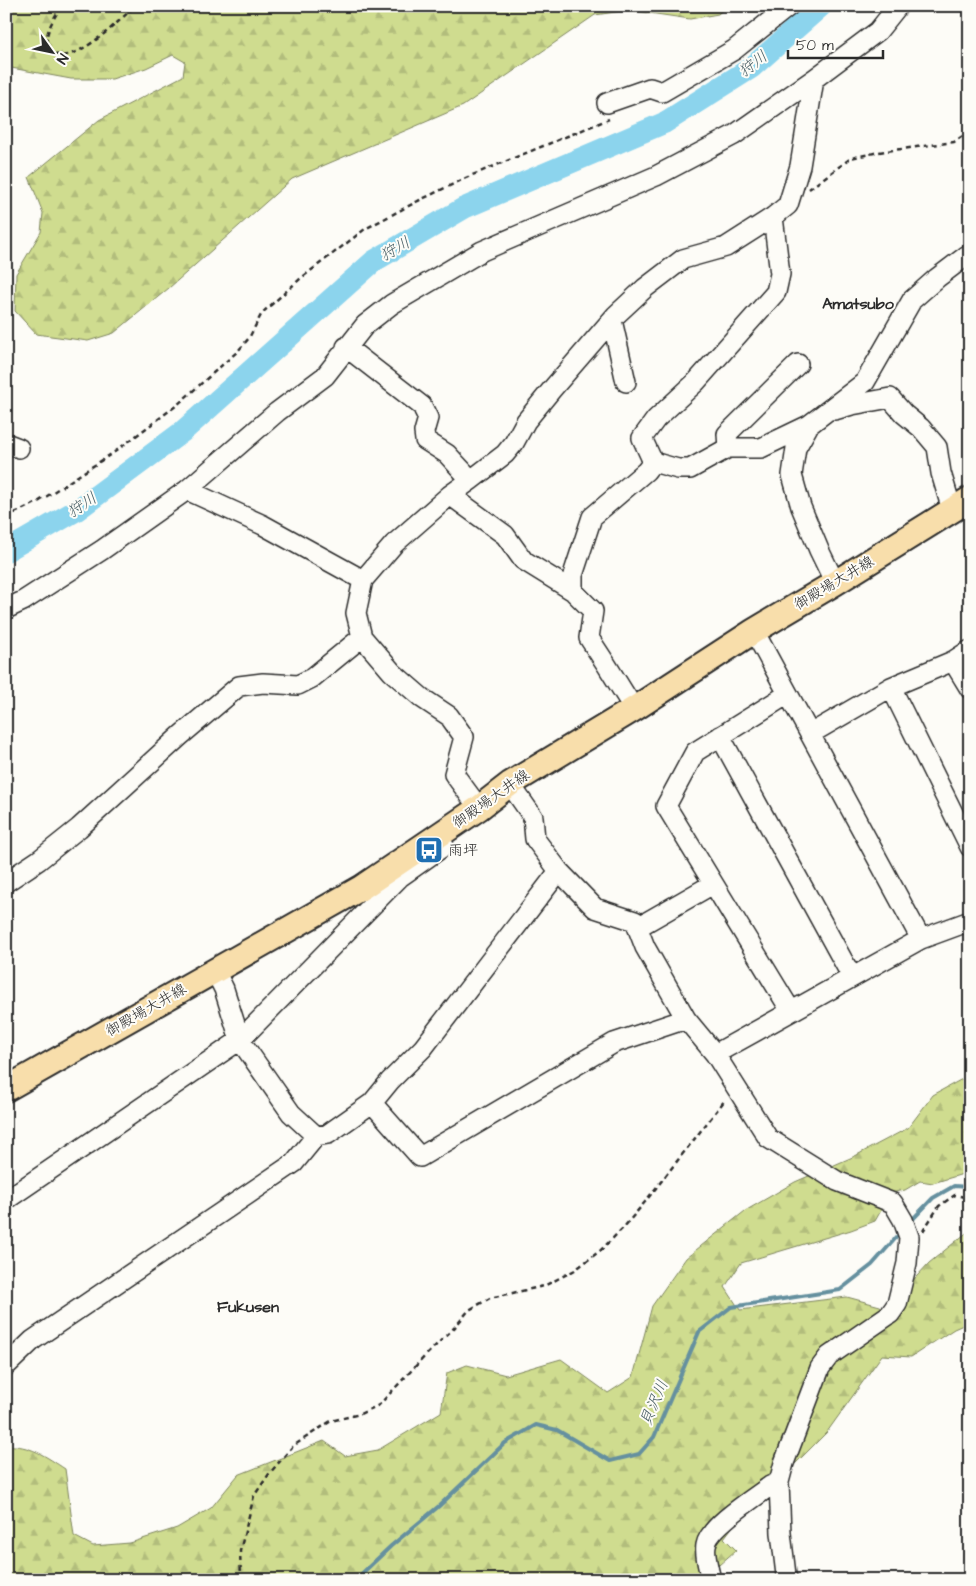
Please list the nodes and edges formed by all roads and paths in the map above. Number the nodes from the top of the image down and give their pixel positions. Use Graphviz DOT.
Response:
graph roads {
  1 [pos="61,6"];
  2 [pos="135,6"];
  3 [pos="789,6"];
  4 [pos="898,6"];
  5 [pos="814,79"];
  6 [pos="608,111"];
  7 [pos="970,131"];
  8 [pos="788,204"];
  9 [pos="773,217"];
  10 [pos="970,253"];
  11 [pos="612,320"];
  12 [pos="346,347"];
  13 [pos="798,364"];
  14 [pos="626,382"];
  15 [pos="824,414"];
  16 [pos="809,425"];
  17 [pos="728,448"];
  18 [pos="653,462"];
  19 [pos="471,480"];
  20 [pos="187,490"];
  21 [pos="450,495"];
  22 [pos="961,504"];
  23 [pos="6,517"];
  24 [pos="363,580"];
  25 [pos="835,583"];
  26 [pos="573,591"];
  27 [pos="6,609"];
  28 [pos="754,631"];
  29 [pos="362,637"];
  30 [pos="970,650"];
  31 [pos="953,661"];
  32 [pos="891,687"];
  33 [pos="970,689"];
  34 [pos="788,694"];
  35 [pos="634,709"];
  36 [pos="810,734"];
  37 [pos="720,736"];
  38 [pos="510,784"];
  39 [pos="479,808"];
  40 [pos="439,835"];
  41 [pos="970,847"];
  42 [pos="559,871"];
  43 [pos="6,882"];
  44 [pos="713,884"];
  45 [pos="970,921"];
  46 [pos="638,927"];
  47 [pos="921,938"];
  48 [pos="215,971"];
  49 [pos="852,977"];
  50 [pos="791,1011"];
  51 [pos="686,1019"];
  52 [pos="240,1040"];
  53 [pos="715,1054"];
  54 [pos="735,1087"];
  55 [pos="6,1089"];
  56 [pos="372,1103"];
  57 [pos="316,1136"];
  58 [pos="970,1198"];
  59 [pos="6,1200"];
  60 [pos="907,1233"];
  61 [pos="6,1366"];
  62 [pos="779,1482"];
  63 [pos="241,1580"];
  64 [pos="711,1580"];
  65 [pos="788,1580"];
  1 -- 2 [label="path"];
  3 -- 6 [label="street"];
  4 -- 5 [label="street"];
  5 -- 8 [label="street"];
  5 -- 12 [label="street"];
  6 -- 23 [label="path"];
  7 -- 8 [label="path"];
  8 -- 9 [label="street"];
  9 -- 11 [label="street"];
  9 -- 18 [label="street"];
  10 -- 15 [label="street"];
  11 -- 14 [label="street"];
  11 -- 19 [label="street"];
  12 -- 19 [label="street"];
  12 -- 20 [label="street"];
  13 -- 17 [label="street"];
  15 -- 16 [label="street"];
  15 -- 22 [label="street"];
  16 -- 17 [label="street"];
  16 -- 25 [label="street"];
  17 -- 18 [label="street"];
  18 -- 26 [label="street"];
  19 -- 21 [label="street"];
  20 -- 24 [label="street"];
  20 -- 27 [label="street"];
  21 -- 24 [label="street"];
  21 -- 26 [label="street"];
  22 -- 25 [label="main road, 御殿場大井線"];
  24 -- 29 [label="street"];
  25 -- 28 [label="main road, 御殿場大井線"];
  26 -- 35 [label="street"];
  28 -- 34 [label="street"];
  28 -- 35 [label="main road, 御殿場大井線"];
  29 -- 39 [label="street"];
  29 -- 43 [label="street"];
  30 -- 31 [label="street"];
  31 -- 32 [label="street"];
  31 -- 33 [label="street"];
  32 -- 36 [label="street"];
  32 -- 41 [label="street"];
  34 -- 36 [label="street"];
  34 -- 37 [label="street"];
  35 -- 38 [label="main road, 御殿場大井線"];
  36 -- 47 [label="street"];
  37 -- 44 [label="street"];
  37 -- 49 [label="street"];
  38 -- 39 [label="main road, 御殿場大井線"];
  38 -- 42 [label="street"];
  39 -- 40 [label="main road, 御殿場大井線"];
  40 -- 48 [label="main road, 御殿場大井線"];
  40 -- 52 [label="street"];
  42 -- 46 [label="street"];
  42 -- 56 [label="street"];
  44 -- 46 [label="street"];
  44 -- 50 [label="street"];
  45 -- 47 [label="street"];
  46 -- 51 [label="street"];
  47 -- 49 [label="street"];
  48 -- 52 [label="street"];
  48 -- 55 [label="main road, 御殿場大井線"];
  49 -- 50 [label="street"];
  50 -- 53 [label="street"];
  51 -- 53 [label="street"];
  51 -- 56 [label="street"];
  52 -- 57 [label="street"];
  52 -- 59 [label="street"];
  53 -- 54 [label="street"];
  54 -- 60 [label="street"];
  54 -- 63 [label="path"];
  56 -- 57 [label="street"];
  57 -- 61 [label="street"];
  58 -- 60 [label="path"];
  60 -- 62 [label="street"];
  62 -- 64 [label="street"];
  62 -- 65 [label="street"];
}
